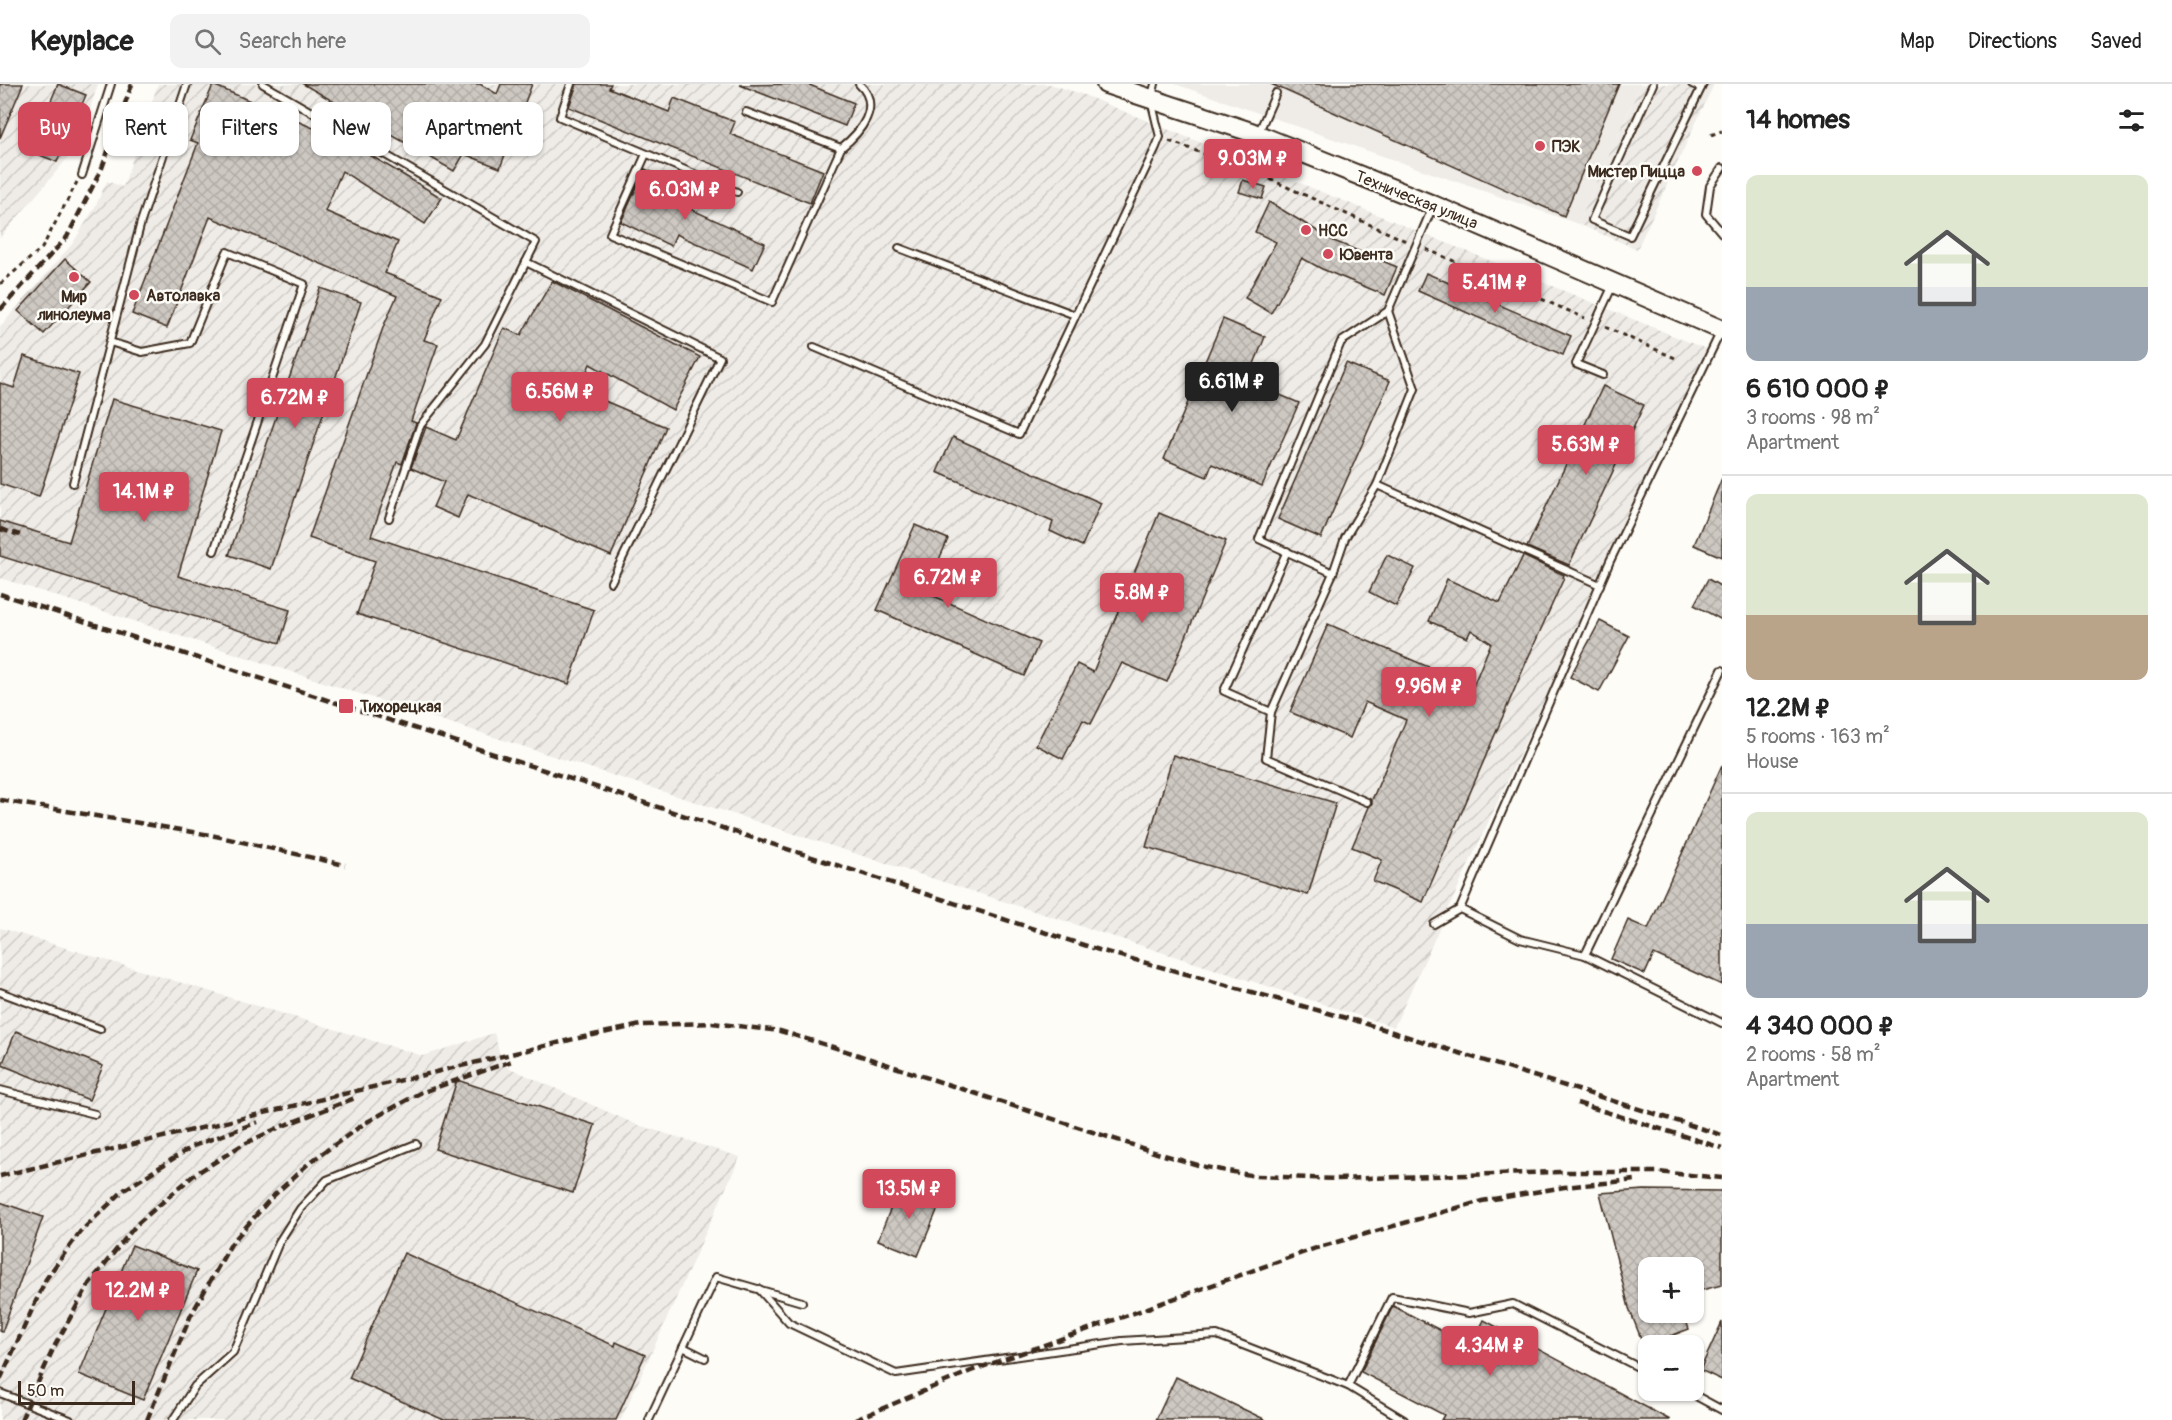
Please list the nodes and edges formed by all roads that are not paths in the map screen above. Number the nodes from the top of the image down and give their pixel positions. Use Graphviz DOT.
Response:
graph roads {
  1 [pos="111,84"];
  2 [pos="187,84"];
  3 [pos="263,84"];
  4 [pos="571,84"];
  5 [pos="859,84"];
  6 [pos="1106,84"];
  7 [pos="1653,84"];
  8 [pos="1692,84"];
  9 [pos="1702,86"];
  10 [pos="1153,92"];
  11 [pos="1276,93"];
  12 [pos="746,112"];
  13 [pos="1257,135"];
  14 [pos="841,148"];
  15 [pos="646,154"];
  16 [pos="1722,168"];
  17 [pos="82,175"];
  18 [pos="737,192"];
  19 [pos="1433,205"];
  20 [pos="1722,233"];
  21 [pos="899,248"];
  22 [pos="526,262"];
  23 [pos="1614,282"];
  24 [pos="1388,311"];
  25 [pos="1075,315"];
  26 [pos="1722,330"];
  27 [pos="110,342"];
  28 [pos="814,347"];
  29 [pos="1603,375"];
  30 [pos="73,483"];
  31 [pos="1377,485"];
  32 [pos="389,518"];
  33 [pos="214,551"];
  34 [pos="1287,551"];
  35 [pos="1333,573"];
  36 [pos="611,582"];
  37 [pos="1600,585"];
  38 [pos="1722,670"];
  39 [pos="1271,712"];
  40 [pos="1367,802"];
  41 [pos="1460,909"];
  42 [pos="1434,924"];
  43 [pos="1585,955"];
  44 [pos="0,992"];
  45 [pos="1722,1023"];
  46 [pos="100,1029"];
  47 [pos="0,1090"];
  48 [pos="95,1114"];
  49 [pos="416,1144"];
  50 [pos="759,1289"];
  51 [pos="802,1302"];
  52 [pos="683,1347"];
  53 [pos="705,1358"];
  54 [pos="1638,1367"];
  55 [pos="1348,1386"];
  56 [pos="0,1393"];
  57 [pos="1704,1400"];
  58 [pos="1722,1410"];
  59 [pos="70,1420"];
  60 [pos="173,1420"];
  61 [pos="649,1420"];
  62 [pos="1404,1420"];
  1 -- 17 [label="lane"];
  2 -- 27 [label="lane"];
  3 -- 22 [label="lane"];
  4 -- 15 [label="lane"];
  5 -- 14 [label="lane"];
  6 -- 10 [label="main road, Техническая улица"];
  7 -- 9 [label="lane"];
  8 -- 9 [label="lane"];
  10 -- 13 [label="main road, Техническая улица"];
  10 -- 25 [label="lane"];
  11 -- 13 [label="lane"];
  12 -- 14 [label="lane"];
  13 -- 19 [label="main road, Техническая улица"];
  14 -- 15 [label="lane"];
  15 -- 18 [label="lane"];
  16 -- 20 [label="lane"];
  19 -- 23 [label="main road, Техническая улица"];
  19 -- 24 [label="lane"];
  21 -- 25 [label="lane"];
  22 -- 32 [label="lane"];
  22 -- 36 [label="lane"];
  23 -- 26 [label="main road, Техническая улица"];
  23 -- 29 [label="lane"];
  24 -- 31 [label="lane"];
  24 -- 34 [label="lane"];
  25 -- 28 [label="lane"];
  26 -- 37 [label="lane"];
  27 -- 30 [label="lane"];
  27 -- 33 [label="lane"];
  31 -- 35 [label="lane"];
  31 -- 37 [label="lane"];
  34 -- 35 [label="lane"];
  34 -- 39 [label="lane"];
  35 -- 39 [label="lane"];
  37 -- 41 [label="lane"];
  38 -- 43 [label="lane"];
  39 -- 40 [label="lane"];
  41 -- 42 [label="lane"];
  41 -- 43 [label="lane"];
  43 -- 45 [label="lane"];
  44 -- 46 [label="lane"];
  47 -- 48 [label="lane"];
  49 -- 60 [label="lane"];
  50 -- 51 [label="lane"];
  50 -- 52 [label="lane"];
  50 -- 55 [label="lane"];
  52 -- 53 [label="lane"];
  52 -- 61 [label="lane"];
  54 -- 55 [label="lane"];
  55 -- 62 [label="lane"];
  56 -- 59 [label="lane"];
  57 -- 58 [label="lane"];
}
